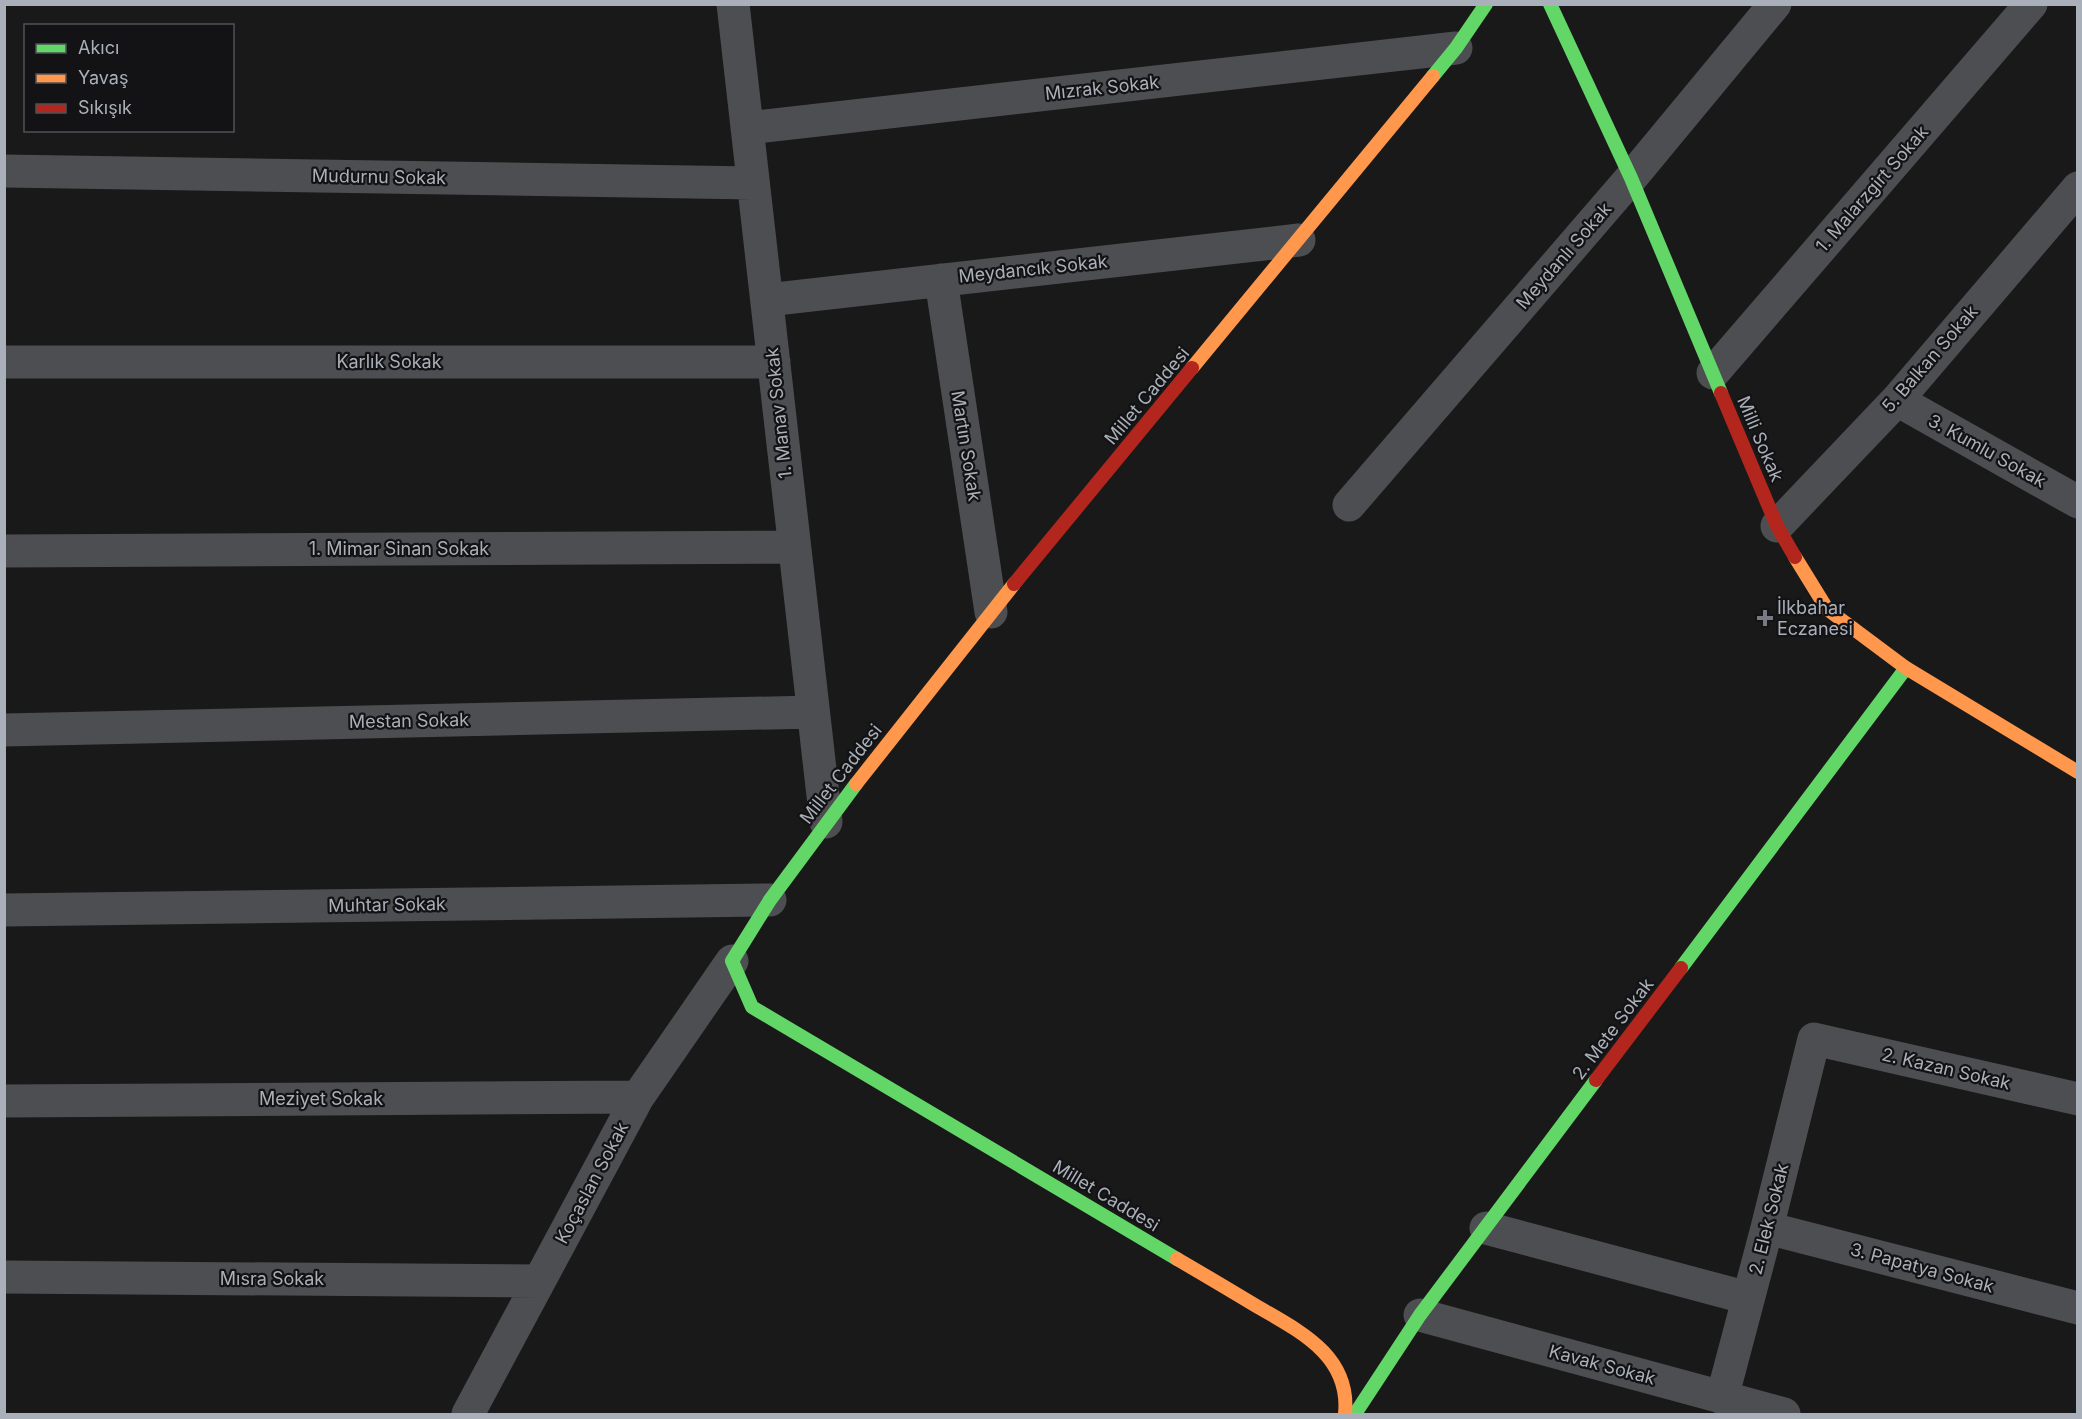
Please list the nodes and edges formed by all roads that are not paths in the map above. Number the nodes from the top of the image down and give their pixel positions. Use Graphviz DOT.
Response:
graph roads {
  1 [pos="733,4"];
  2 [pos="1486,4"];
  3 [pos="1550,4"];
  4 [pos="1775,4"];
  5 [pos="2031,4"];
  6 [pos="1456,48"];
  7 [pos="747,128"];
  8 [pos="4,171"];
  9 [pos="1631,178"];
  10 [pos="753,183"];
  11 [pos="2078,188"];
  12 [pos="1299,240"];
  13 [pos="941,280"];
  14 [pos="766,300"];
  15 [pos="4,362"];
  16 [pos="774,363"];
  17 [pos="1713,373"];
  18 [pos="1897,400"];
  19 [pos="2078,502"];
  20 [pos="1349,505"];
  21 [pos="1777,525"];
  22 [pos="794,547"];
  23 [pos="4,551"];
  24 [pos="991,612"];
  25 [pos="1906,668"];
  26 [pos="813,712"];
  27 [pos="4,730"];
  28 [pos="2078,772"];
  29 [pos="826,822"];
  30 [pos="770,900"];
  31 [pos="4,910"];
  32 [pos="732,961"];
  33 [pos="1814,1039"];
  34 [pos="638,1097"];
  35 [pos="2078,1099"];
  36 [pos="4,1101"];
  37 [pos="1486,1228"];
  38 [pos="1767,1228"];
  39 [pos="4,1277"];
  40 [pos="539,1281"];
  41 [pos="1748,1298"];
  42 [pos="2078,1308"];
  43 [pos="1420,1315"];
  44 [pos="1722,1398"];
  45 [pos="468,1414"];
  46 [pos="1345,1414"];
  47 [pos="1355,1414"];
  48 [pos="1784,1414"];
  1 -- 7 [label="street, 1. Manav Sokak"];
  2 -- 6 [label="main road, Millet Caddesi"];
  3 -- 9 [label="main road, Milli Sokak"];
  4 -- 9 [label="street, Meydanlı Sokak"];
  5 -- 17 [label="street, 1. Malarzgirt Sokak"];
  6 -- 7 [label="street, Mızrak Sokak"];
  6 -- 12 [label="main road, Millet Caddesi"];
  7 -- 10 [label="street, 1. Manav Sokak"];
  8 -- 10 [label="street, Mudurnu Sokak"];
  9 -- 17 [label="main road, Milli Sokak"];
  9 -- 20 [label="street, Meydanlı Sokak"];
  10 -- 14 [label="street, 1. Manav Sokak"];
  11 -- 18 [label="street, 5. Balkan Sokak"];
  12 -- 13 [label="street, Meydancık Sokak"];
  12 -- 24 [label="main road, Millet Caddesi"];
  13 -- 14 [label="street, Meydancık Sokak"];
  13 -- 24 [label="street, Martın Sokak"];
  14 -- 16 [label="street, 1. Manav Sokak"];
  15 -- 16 [label="street, Karlık Sokak"];
  16 -- 22 [label="street, 1. Manav Sokak"];
  17 -- 21 [label="main road, Milli Sokak"];
  18 -- 19 [label="street, 3. Kumlu Sokak"];
  18 -- 21 [label="street, 5. Balkan Sokak"];
  21 -- 25 [label="main road, Milli Sokak"];
  22 -- 23 [label="street, 1. Mimar Sinan Sokak"];
  22 -- 26 [label="street, 1. Manav Sokak"];
  24 -- 29 [label="main road, Millet Caddesi"];
  25 -- 28 [label="main road, Milli Sokak"];
  25 -- 37 [label="main road, 2. Mete Sokak"];
  26 -- 27 [label="street, Mestan Sokak"];
  26 -- 29 [label="street, 1. Manav Sokak"];
  29 -- 30 [label="main road, Millet Caddesi"];
  30 -- 31 [label="street, Muhtar Sokak"];
  30 -- 32 [label="main road, Millet Caddesi"];
  32 -- 34 [label="street, Koçaslan Sokak"];
  32 -- 46 [label="main road, Millet Caddesi"];
  33 -- 35 [label="street, 2. Kazan Sokak"];
  33 -- 38 [label="street, 2. Elek Sokak"];
  34 -- 36 [label="street, Meziyet Sokak"];
  34 -- 40 [label="street, Koçaslan Sokak"];
  37 -- 41 [label="street"];
  37 -- 43 [label="main road, 2. Mete Sokak"];
  38 -- 41 [label="street, 2. Elek Sokak"];
  38 -- 42 [label="street, 3. Papatya Sokak"];
  39 -- 40 [label="street, Mısra Sokak"];
  40 -- 45 [label="street, Koçaslan Sokak"];
  41 -- 44 [label="street, 2. Elek Sokak"];
  43 -- 44 [label="street, Kavak Sokak"];
  43 -- 47 [label="main road, 2. Mete Sokak"];
  44 -- 48 [label="street, Kavak Sokak"];
}
